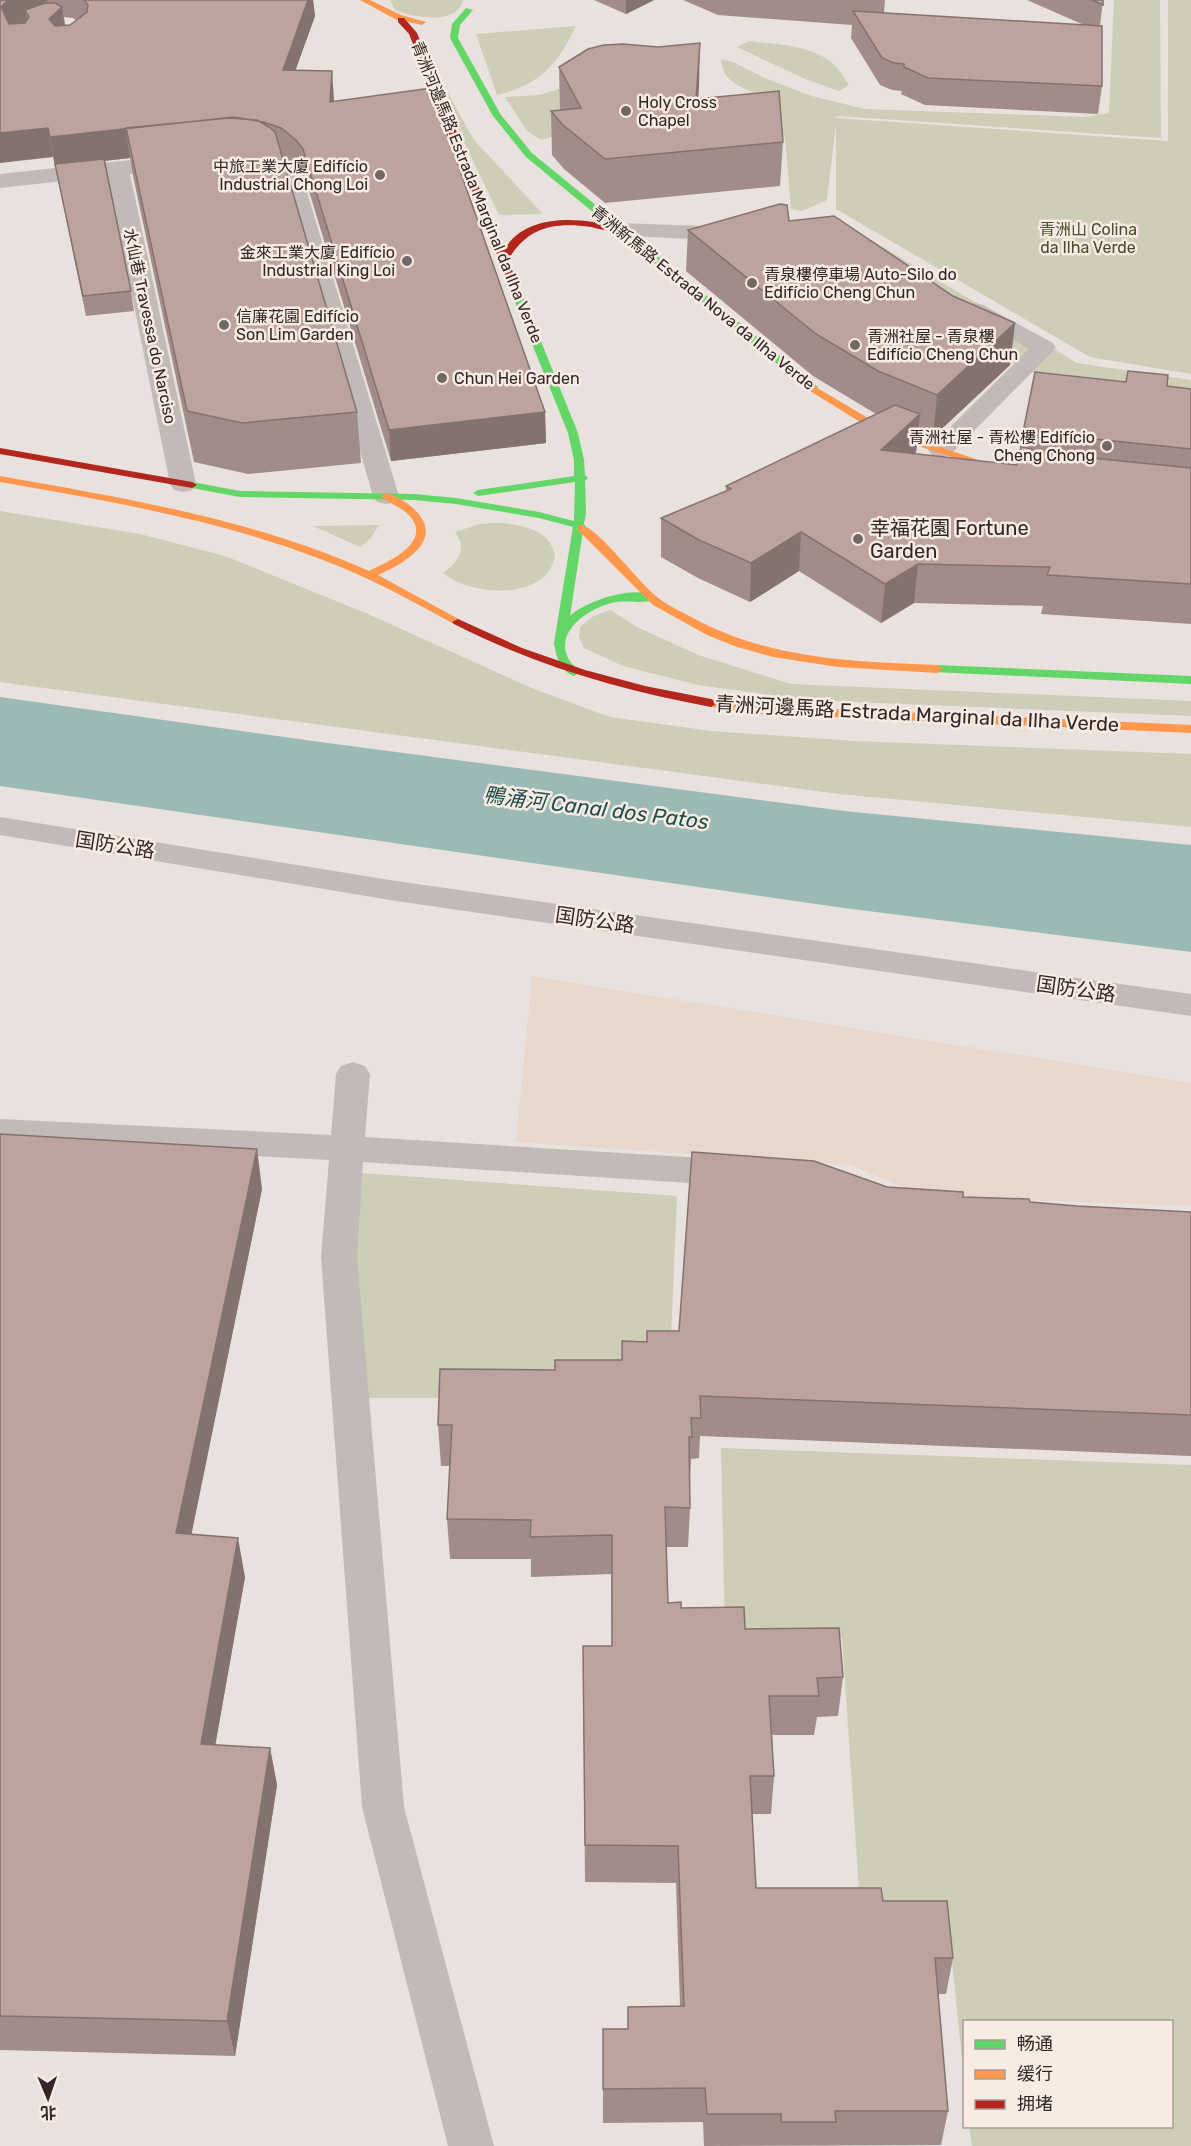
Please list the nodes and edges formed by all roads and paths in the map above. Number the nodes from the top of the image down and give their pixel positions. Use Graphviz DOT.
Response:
graph roads {
  1 [pos="364,0"];
  2 [pos="381,5"];
  3 [pos="471,5"];
  4 [pos="401,20"];
  5 [pos="226,156"];
  6 [pos="194,160"];
  7 [pos="118,168"];
  8 [pos="0,181"];
  9 [pos="619,230"];
  10 [pos="756,235"];
  11 [pos="504,259"];
  12 [pos="959,302"];
  13 [pos="941,450"];
  14 [pos="0,451"];
  15 [pos="583,478"];
  16 [pos="1027,478"];
  17 [pos="0,479"];
  18 [pos="183,484"];
  19 [pos="386,496"];
  20 [pos="414,497"];
  21 [pos="579,525"];
  22 [pos="371,574"];
  23 [pos="651,598"];
  24 [pos="561,635"];
  25 [pos="574,672"];
  26 [pos="1191,680"];
  27 [pos="1191,729"];
  28 [pos="0,825"];
  29 [pos="1191,1005"];
  30 [pos="353,1074"];
  31 [pos="0,1131"];
  32 [pos="346,1148"];
  33 [pos="763,1175"];
  34 [pos="471,2146"];
  1 -- 2 [label="main road"];
  2 -- 4 [label="main road"];
  3 -- 4 [label="main road"];
  3 -- 9 [label="main road, 青洲新馬路 Estrada Nova da Ilha Verde"];
  4 -- 11 [label="main road, 青洲河邊馬路 Estrada Marginal da Ilha Verde"];
  5 -- 19 [label="street"];
  6 -- 7 [label="street"];
  7 -- 8 [label="street"];
  7 -- 18 [label="street, 水仙巷 Travessa do Narciso"];
  9 -- 10 [label="street"];
  9 -- 11 [label="main road"];
  9 -- 13 [label="main road, 青洲新馬路 Estrada Nova da Ilha Verde"];
  11 -- 15 [label="main road, 青洲河邊馬路 Estrada Marginal da Ilha Verde"];
  12 -- 13 [label="street"];
  13 -- 16 [label="main road, 青洲新馬路 Estrada Nova da Ilha Verde"];
  14 -- 18 [label="main road"];
  15 -- 20 [label="main road"];
  15 -- 21 [label="main road, 青洲河邊馬路 Estrada Marginal da Ilha Verde"];
  17 -- 22 [label="main road, 青洲河邊馬路 Estrada Marginal da Ilha Verde"];
  18 -- 19 [label="main road"];
  19 -- 20 [label="main road"];
  19 -- 22 [label="main road"];
  20 -- 21 [label="main road"];
  21 -- 23 [label="main road"];
  21 -- 24 [label="main road, 青洲河邊馬路 Estrada Marginal da Ilha Verde"];
  22 -- 25 [label="main road, 青洲河邊馬路 Estrada Marginal da Ilha Verde"];
  23 -- 24 [label="main road"];
  23 -- 26 [label="main road"];
  24 -- 25 [label="main road"];
  25 -- 27 [label="main road, 青洲河邊馬路 Estrada Marginal da Ilha Verde"];
  28 -- 29 [label="lane, 国防公路"];
  30 -- 32 [label="street"];
  31 -- 32 [label="street"];
  32 -- 33 [label="street"];
  32 -- 34 [label="street"];
}
